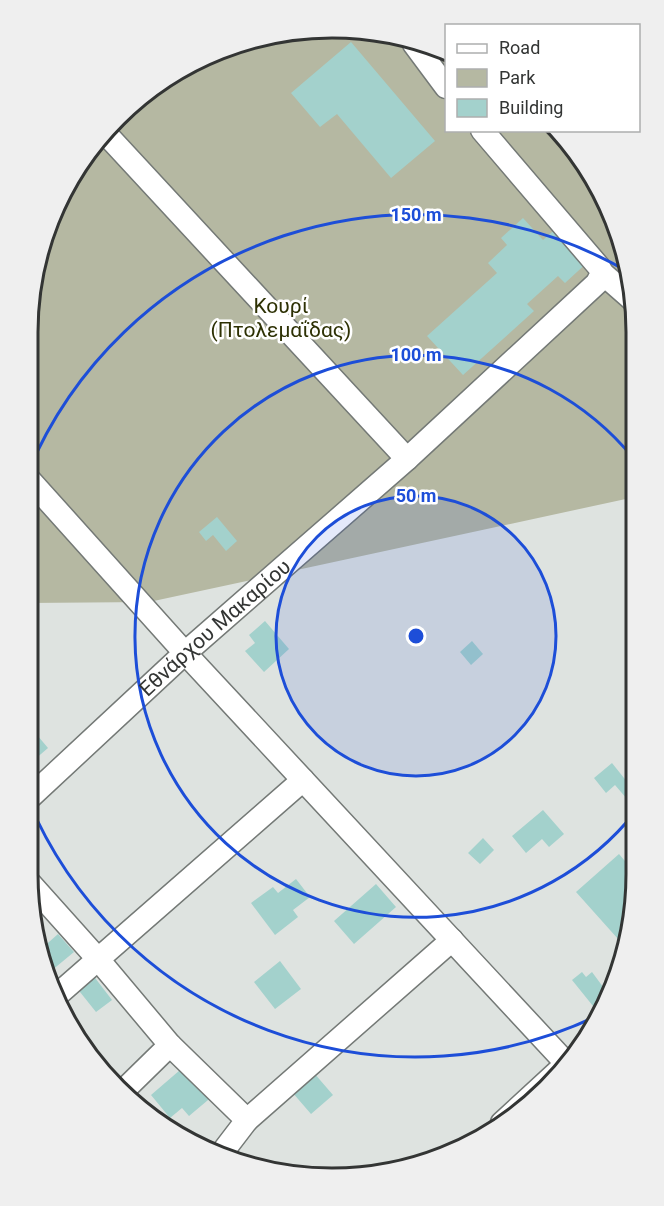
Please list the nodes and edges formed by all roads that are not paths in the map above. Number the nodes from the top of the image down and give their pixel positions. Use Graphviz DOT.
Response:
graph roads {
  1 [pos="419,51"];
  2 [pos="445,84"];
  3 [pos="484,132"];
  4 [pos="110,139"];
  5 [pos="602,273"];
  6 [pos="624,293"];
  7 [pos="407,459"];
  8 [pos="38,489"];
  9 [pos="185,653"];
  10 [pos="303,780"];
  11 [pos="38,790"];
  12 [pos="38,892"];
  13 [pos="452,940"];
  14 [pos="98,958"];
  15 [pos="62,991"];
  16 [pos="170,1045"];
  17 [pos="561,1059"];
  18 [pos="128,1086"];
  19 [pos="247,1120"];
  20 [pos="225,1148"];
  1 -- 2 [label="street"];
  3 -- 5 [label="street"];
  4 -- 7 [label="street"];
  5 -- 6 [label="street"];
  5 -- 7 [label="street, Εθνάρχου Μακαρίου"];
  7 -- 9 [label="street, Εθνάρχου Μακαρίου"];
  8 -- 9 [label="street"];
  9 -- 10 [label="street"];
  9 -- 11 [label="street, Εθνάρχου Μακαρίου"];
  10 -- 13 [label="street"];
  10 -- 14 [label="street"];
  12 -- 14 [label="street"];
  13 -- 17 [label="street"];
  13 -- 19 [label="street"];
  14 -- 15 [label="street"];
  14 -- 16 [label="street"];
  16 -- 18 [label="street"];
  16 -- 19 [label="street"];
  19 -- 20 [label="street"];
}
